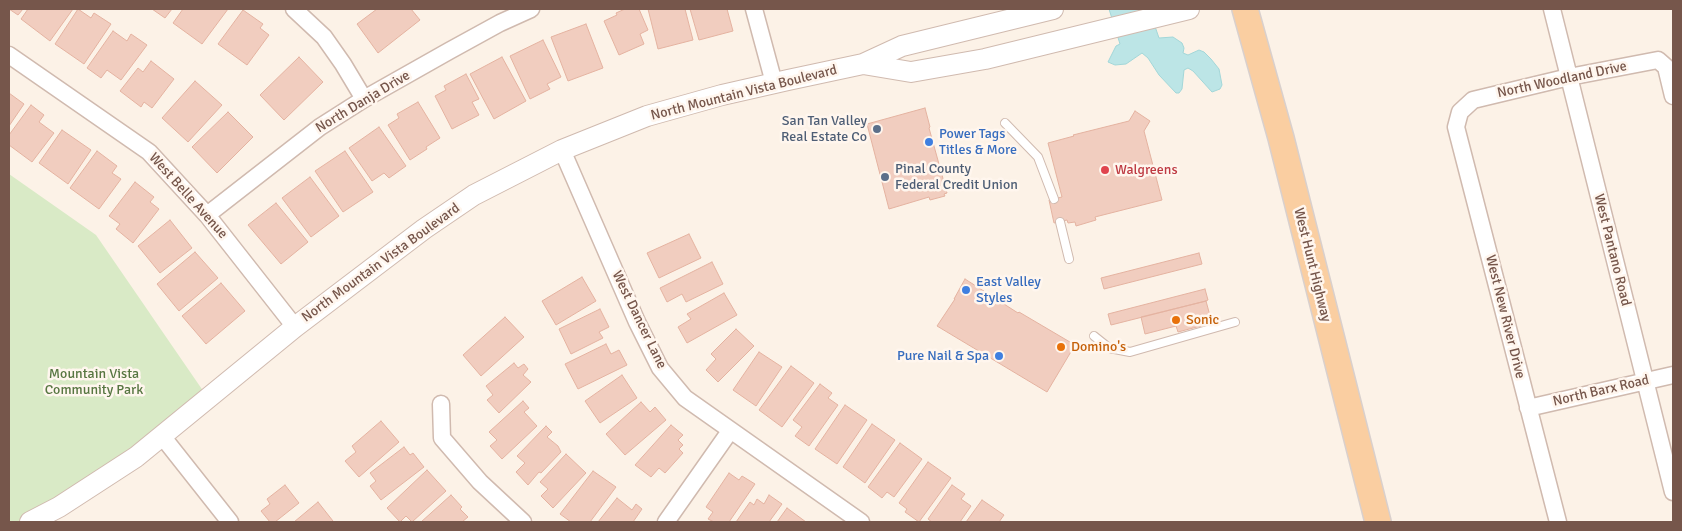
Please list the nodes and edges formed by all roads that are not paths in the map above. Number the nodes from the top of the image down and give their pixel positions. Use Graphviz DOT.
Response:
graph roads {
  1 [pos="294,9"];
  2 [pos="531,9"];
  3 [pos="754,9"];
  4 [pos="1053,9"];
  5 [pos="1189,9"];
  6 [pos="1245,9"];
  7 [pos="1552,9"];
  8 [pos="9,55"];
  9 [pos="863,64"];
  10 [pos="1569,77"];
  11 [pos="774,83"];
  12 [pos="1673,96"];
  13 [pos="364,99"];
  14 [pos="1460,112"];
  15 [pos="1005,123"];
  16 [pos="562,150"];
  17 [pos="1054,199"];
  18 [pos="207,215"];
  19 [pos="1060,222"];
  20 [pos="1069,259"];
  21 [pos="1235,322"];
  22 [pos="295,327"];
  23 [pos="1094,336"];
  24 [pos="1673,375"];
  25 [pos="1645,381"];
  26 [pos="441,404"];
  27 [pos="1528,408"];
  28 [pos="730,431"];
  29 [pos="162,436"];
  30 [pos="1673,492"];
  31 [pos="30,522"];
  32 [pos="230,522"];
  33 [pos="523,522"];
  34 [pos="666,522"];
  35 [pos="861,522"];
  36 [pos="1378,522"];
  37 [pos="1558,522"];
  1 -- 13 [label="street"];
  2 -- 13 [label="street, North Danja Drive"];
  3 -- 11 [label="street"];
  4 -- 9 [label="street, North Mountain Vista Boulevard"];
  5 -- 9 [label="street, North Mountain Vista Boulevard"];
  6 -- 36 [label="main road, West Hunt Highway"];
  7 -- 10 [label="street, West Pantano Road"];
  8 -- 18 [label="street, West Belle Avenue"];
  9 -- 11 [label="street, North Mountain Vista Boulevard"];
  10 -- 12 [label="street, North Woodland Drive"];
  10 -- 14 [label="street, North Woodland Drive"];
  10 -- 25 [label="street, West Pantano Road"];
  11 -- 16 [label="street, North Mountain Vista Boulevard"];
  13 -- 18 [label="street, North Danja Drive"];
  14 -- 27 [label="street, West New River Drive"];
  15 -- 17 [label="lane"];
  16 -- 22 [label="street, North Mountain Vista Boulevard"];
  16 -- 28 [label="street, West Dancer Lane"];
  18 -- 22 [label="street, West Belle Avenue"];
  19 -- 20 [label="lane"];
  21 -- 23 [label="lane"];
  22 -- 29 [label="street, North Mountain Vista Boulevard"];
  24 -- 25 [label="street, North Barx Road"];
  25 -- 27 [label="street, North Barx Road"];
  25 -- 30 [label="street, West Pantano Road"];
  26 -- 33 [label="street"];
  27 -- 37 [label="street, West New River Drive"];
  28 -- 34 [label="street"];
  28 -- 35 [label="street, West Dancer Lane"];
  29 -- 31 [label="street, North Mountain Vista Boulevard"];
  29 -- 32 [label="street"];
}
